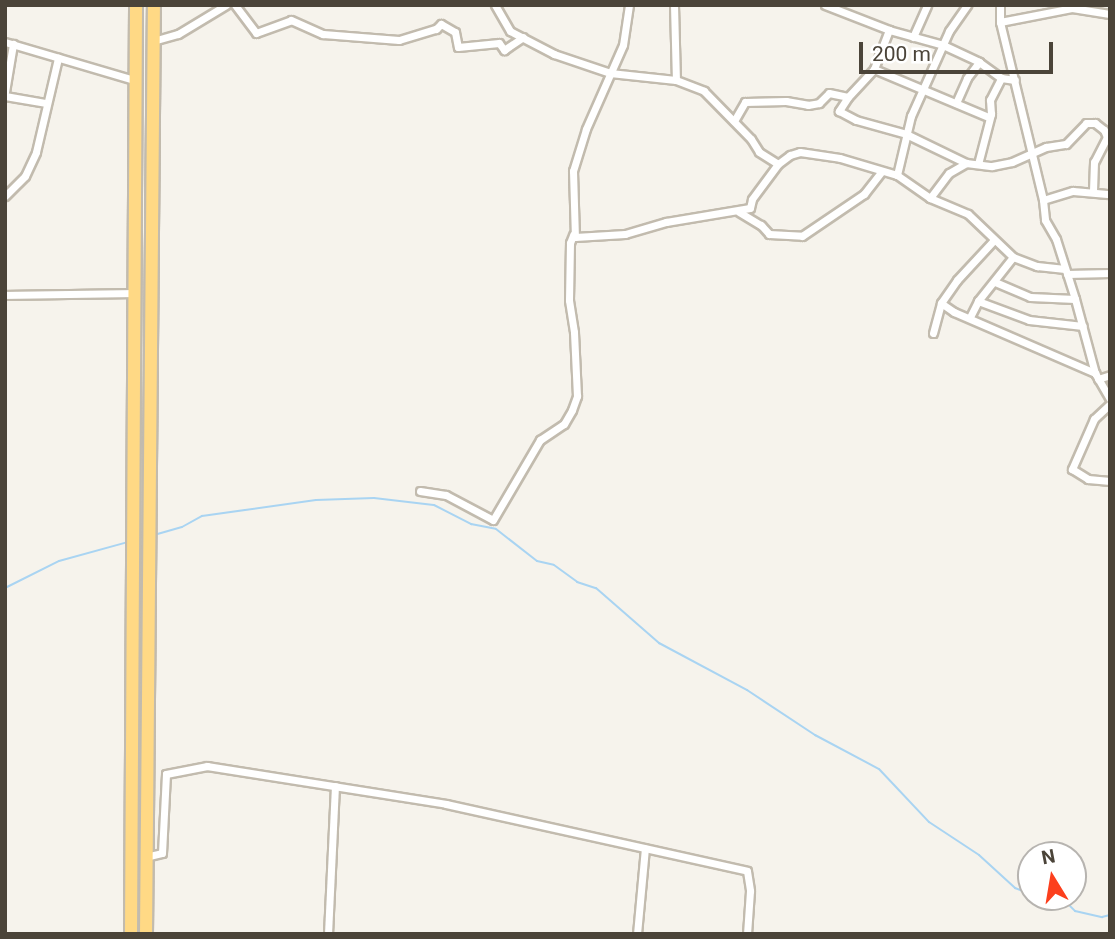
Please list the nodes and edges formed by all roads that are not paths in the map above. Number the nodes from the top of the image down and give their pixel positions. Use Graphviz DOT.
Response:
graph roads {
  1 [pos="136,5"];
  2 [pos="154,5"];
  3 [pos="235,5"];
  4 [pos="495,5"];
  5 [pos="629,5"];
  6 [pos="674,5"];
  7 [pos="825,5"];
  8 [pos="927,5"];
  9 [pos="967,5"];
  10 [pos="1000,5"];
  11 [pos="223,6"];
  12 [pos="1072,7"];
  13 [pos="1095,8"];
  14 [pos="1110,14"];
  15 [pos="1000,22"];
  16 [pos="889,30"];
  17 [pos="523,37"];
  18 [pos="914,37"];
  19 [pos="152,41"];
  20 [pos="9,43"];
  21 [pos="943,45"];
  22 [pos="58,58"];
  23 [pos="979,62"];
  24 [pos="874,69"];
  25 [pos="610,73"];
  26 [pos="1001,78"];
  27 [pos="134,80"];
  28 [pos="676,80"];
  29 [pos="1015,80"];
  30 [pos="922,90"];
  31 [pos="5,94"];
  32 [pos="848,97"];
  33 [pos="46,103"];
  34 [pos="956,103"];
  35 [pos="988,117"];
  36 [pos="732,119"];
  37 [pos="906,134"];
  38 [pos="1107,142"];
  39 [pos="1030,155"];
  40 [pos="966,163"];
  41 [pos="778,164"];
  42 [pos="978,164"];
  43 [pos="882,171"];
  44 [pos="897,175"];
  45 [pos="1093,192"];
  46 [pos="1110,194"];
  47 [pos="5,196"];
  48 [pos="930,198"];
  49 [pos="1043,200"];
  50 [pos="738,212"];
  51 [pos="573,235"];
  52 [pos="994,240"];
  53 [pos="1013,257"];
  54 [pos="1066,272"];
  55 [pos="1110,273"];
  56 [pos="995,282"];
  57 [pos="133,293"];
  58 [pos="5,295"];
  59 [pos="1075,299"];
  60 [pos="978,301"];
  61 [pos="941,303"];
  62 [pos="970,317"];
  63 [pos="1083,326"];
  64 [pos="933,333"];
  65 [pos="1110,375"];
  66 [pos="1096,376"];
  67 [pos="1110,402"];
  68 [pos="1110,481"];
  69 [pos="420,491"];
  70 [pos="335,786"];
  71 [pos="645,848"];
  72 [pos="145,857"];
  73 [pos="131,934"];
  74 [pos="146,934"];
  75 [pos="328,934"];
  76 [pos="637,934"];
  77 [pos="747,934"];
  1 -- 27 [label="highway"];
  2 -- 19 [label="highway"];
  3 -- 17 [label="street"];
  4 -- 17 [label="street"];
  5 -- 25 [label="street"];
  6 -- 28 [label="street"];
  7 -- 16 [label="street"];
  8 -- 18 [label="street"];
  9 -- 21 [label="street"];
  10 -- 15 [label="street"];
  11 -- 19 [label="street"];
  12 -- 13 [label="street"];
  12 -- 15 [label="street"];
  13 -- 14 [label="street"];
  15 -- 29 [label="street"];
  16 -- 18 [label="street"];
  16 -- 24 [label="street"];
  17 -- 25 [label="street"];
  18 -- 21 [label="street"];
  19 -- 72 [label="highway"];
  20 -- 22 [label="street"];
  20 -- 31 [label="street"];
  21 -- 23 [label="street"];
  21 -- 30 [label="street"];
  22 -- 27 [label="street"];
  22 -- 33 [label="street"];
  23 -- 26 [label="street"];
  23 -- 34 [label="street"];
  24 -- 30 [label="street"];
  24 -- 32 [label="street"];
  25 -- 28 [label="street"];
  25 -- 51 [label="street"];
  26 -- 29 [label="street"];
  26 -- 35 [label="street"];
  27 -- 57 [label="highway"];
  28 -- 36 [label="street"];
  29 -- 39 [label="street"];
  30 -- 34 [label="street"];
  30 -- 37 [label="street"];
  31 -- 33 [label="street"];
  32 -- 36 [label="street"];
  32 -- 37 [label="street"];
  33 -- 47 [label="street"];
  34 -- 35 [label="street"];
  35 -- 42 [label="street"];
  36 -- 41 [label="street"];
  37 -- 40 [label="street"];
  37 -- 44 [label="street"];
  38 -- 39 [label="street"];
  38 -- 45 [label="street"];
  39 -- 42 [label="street"];
  39 -- 49 [label="street"];
  40 -- 42 [label="street"];
  40 -- 48 [label="street"];
  41 -- 43 [label="street"];
  41 -- 50 [label="street"];
  43 -- 44 [label="street"];
  43 -- 50 [label="street"];
  44 -- 48 [label="street"];
  45 -- 46 [label="street"];
  45 -- 49 [label="street"];
  48 -- 52 [label="street"];
  49 -- 54 [label="street"];
  50 -- 51 [label="street"];
  51 -- 69 [label="street"];
  52 -- 53 [label="street"];
  52 -- 61 [label="street"];
  53 -- 54 [label="street"];
  53 -- 56 [label="street"];
  54 -- 55 [label="street"];
  54 -- 59 [label="street"];
  56 -- 59 [label="street"];
  56 -- 60 [label="street"];
  57 -- 58 [label="street"];
  57 -- 73 [label="highway"];
  59 -- 63 [label="street"];
  60 -- 62 [label="street"];
  60 -- 63 [label="street"];
  61 -- 62 [label="street"];
  61 -- 64 [label="street"];
  62 -- 66 [label="street"];
  63 -- 66 [label="street"];
  65 -- 66 [label="street"];
  66 -- 67 [label="street"];
  67 -- 68 [label="street"];
  70 -- 71 [label="street"];
  70 -- 72 [label="street"];
  70 -- 75 [label="street"];
  71 -- 76 [label="street"];
  71 -- 77 [label="street"];
  72 -- 74 [label="highway"];
}
